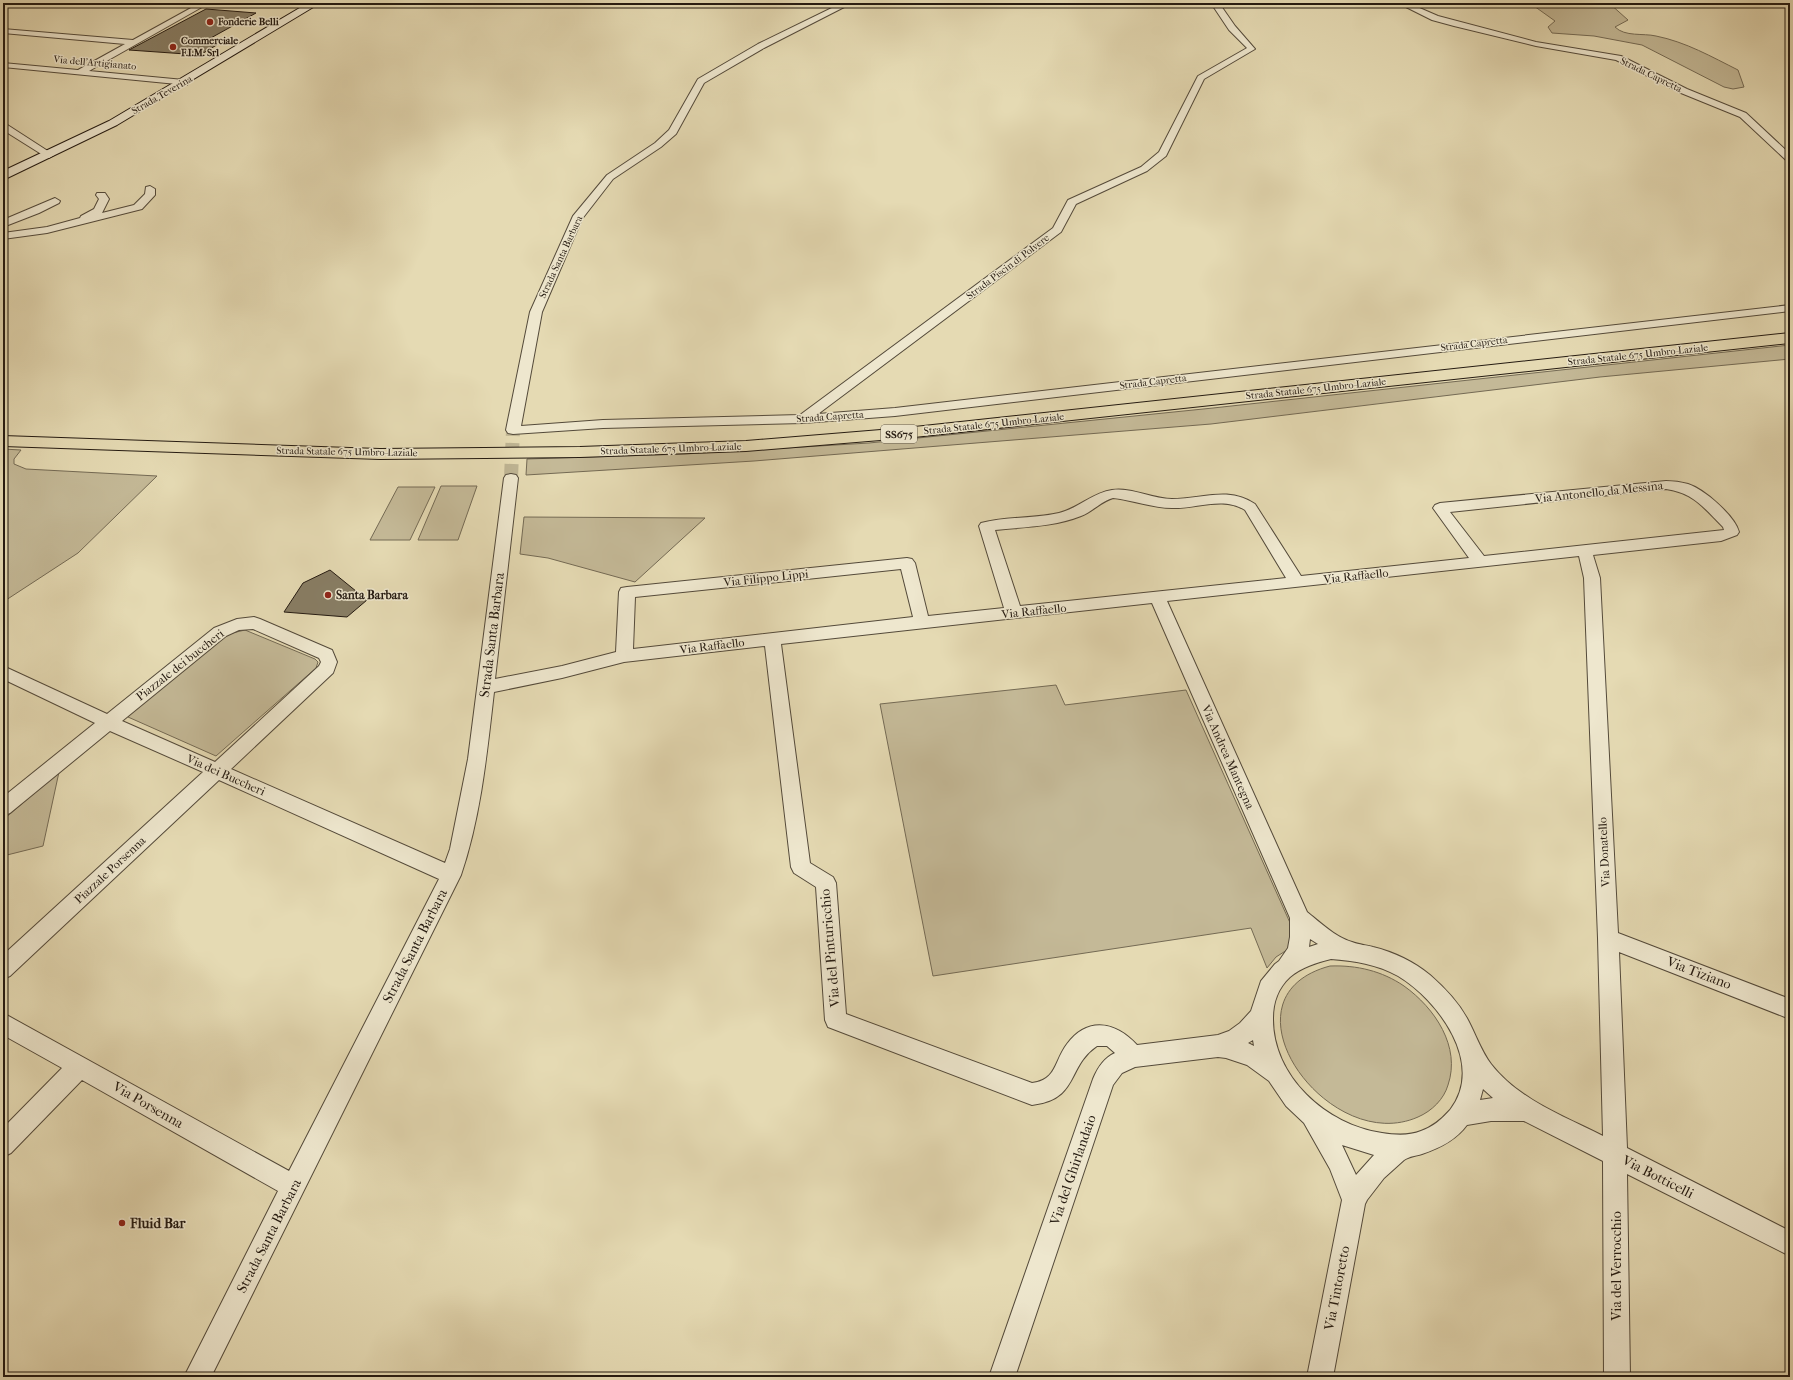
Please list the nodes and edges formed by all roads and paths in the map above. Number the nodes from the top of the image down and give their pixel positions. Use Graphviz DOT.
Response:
graph roads {
  1 [pos="178,3"];
  2 [pos="315,3"];
  3 [pos="848,3"];
  4 [pos="1215,3"];
  5 [pos="1402,3"];
  6 [pos="3,31"];
  7 [pos="134,42"];
  8 [pos="3,65"];
  9 [pos="80,73"];
  10 [pos="184,83"];
  11 [pos="3,126"];
  12 [pos="49,155"];
  13 [pos="1790,159"];
  14 [pos="3,176"];
  15 [pos="150,189"];
  16 [pos="101,195"];
  17 [pos="54,201"];
  18 [pos="82,220"];
  19 [pos="3,224"];
  20 [pos="3,236"];
  21 [pos="1790,308"];
  22 [pos="1790,330"];
  23 [pos="1790,338"];
  24 [pos="803,419"];
  25 [pos="513,430"];
  26 [pos="3,431"];
  27 [pos="3,441"];
  28 [pos="511,478"];
  29 [pos="1585,550"];
  30 [pos="1481,563"];
  31 [pos="1296,582"];
  32 [pos="1157,597"];
  33 [pos="1014,613"];
  34 [pos="922,622"];
  35 [pos="772,639"];
  36 [pos="624,656"];
  37 [pos="3,672"];
  38 [pos="485,687"];
  39 [pos="108,722"];
  40 [pos="218,770"];
  41 [pos="3,808"];
  42 [pos="451,875"];
  43 [pos="1300,918"];
  44 [pos="1608,938"];
  45 [pos="1347,950"];
  46 [pos="1288,965"];
  47 [pos="3,969"];
  48 [pos="1790,1009"];
  49 [pos="1261,1015"];
  50 [pos="3,1023"];
  51 [pos="1218,1046"];
  52 [pos="1470,1050"];
  53 [pos="1133,1056"];
  54 [pos="80,1066"];
  55 [pos="1282,1082"];
  56 [pos="1525,1109"];
  57 [pos="1309,1112"];
  58 [pos="1463,1114"];
  59 [pos="3,1145"];
  60 [pos="1404,1146"];
  61 [pos="1615,1155"];
  62 [pos="294,1187"];
  63 [pos="1354,1200"];
  64 [pos="1790,1244"];
  65 [pos="197,1377"];
  66 [pos="1002,1377"];
  67 [pos="1320,1377"];
  68 [pos="1617,1377"];
  1 -- 7 [label="street"];
  2 -- 10 [label="main road, Strada Teverina"];
  3 -- 25 [label="street, Strada Santa Barbara"];
  4 -- 24 [label="street, Strada Piscin di Polvere"];
  5 -- 13 [label="street, Strada Capretta"];
  6 -- 7 [label="street"];
  7 -- 9 [label="street"];
  8 -- 9 [label="street, Via dell'Artigianato"];
  9 -- 10 [label="street, Via dell'Artigianato"];
  10 -- 12 [label="main road, Strada Teverina"];
  11 -- 12 [label="street"];
  12 -- 14 [label="main road, Strada Teverina"];
  15 -- 18 [label="street"];
  16 -- 18 [label="street"];
  17 -- 19 [label="street"];
  18 -- 20 [label="street"];
  21 -- 24 [label="street, Strada Capretta"];
  22 -- 26 [label="highway, Strada Statale 675 Umbro-Laziale / SS675"];
  23 -- 27 [label="highway, Strada Statale 675 Umbro-Laziale / SS675"];
  24 -- 25 [label="street, Strada Capretta"];
  28 -- 38 [label="street, Strada Santa Barbara"];
  29 -- 30 [label="street, Via Raffaello"];
  29 -- 30 [label="street, Via Antonello da Messina"];
  29 -- 44 [label="street, Via Donatello"];
  30 -- 31 [label="street, Via Raffaello"];
  31 -- 32 [label="street, Via Raffaello"];
  31 -- 33 [label="street"];
  32 -- 33 [label="street, Via Raffaello"];
  32 -- 43 [label="street, Via Andrea Mantegna"];
  33 -- 34 [label="street, Via Raffaello"];
  34 -- 35 [label="street, Via Raffaello"];
  34 -- 36 [label="street, Via Filippo Lippi"];
  35 -- 36 [label="street, Via Raffaello"];
  35 -- 53 [label="street, Via del Pinturicchio"];
  36 -- 38 [label="street, Via Raffaello"];
  37 -- 39 [label="street, Via dei Buccheri"];
  38 -- 42 [label="street, Strada Santa Barbara"];
  39 -- 40 [label="street, Via dei Buccheri"];
  39 -- 40 [label="street, Piazzale dei buccheri"];
  39 -- 41 [label="street"];
  40 -- 42 [label="street, Via dei Buccheri"];
  40 -- 47 [label="street, Piazzale Porsenna"];
  42 -- 62 [label="street, Strada Santa Barbara"];
  43 -- 45 [label="street, Via Andrea Mantegna"];
  43 -- 46 [label="street, Via Andrea Mantegna"];
  44 -- 48 [label="street, Via Tiziano"];
  44 -- 61 [label="street, Via Donatello"];
  45 -- 46 [label="street"];
  45 -- 52 [label="street"];
  46 -- 49 [label="street"];
  49 -- 51 [label="street, Via del Ghirlandaio"];
  49 -- 55 [label="street"];
  50 -- 54 [label="street, Via Porsenna"];
  51 -- 53 [label="street, Via del Ghirlandaio"];
  51 -- 55 [label="street, Via del Ghirlandaio"];
  52 -- 56 [label="street, Via Botticelli"];
  52 -- 58 [label="street"];
  53 -- 66 [label="street, Via del Ghirlandaio"];
  54 -- 59 [label="street"];
  54 -- 62 [label="street, Via Porsenna"];
  55 -- 57 [label="street"];
  56 -- 58 [label="street, Via Botticelli"];
  56 -- 61 [label="street, Via Botticelli"];
  57 -- 60 [label="street"];
  57 -- 63 [label="street"];
  58 -- 60 [label="street"];
  60 -- 63 [label="street, Via Tintoretto"];
  61 -- 64 [label="street, Via Botticelli"];
  61 -- 68 [label="street, Via del Verrocchio"];
  62 -- 65 [label="street, Strada Santa Barbara"];
  63 -- 67 [label="street, Via Tintoretto"];
}
